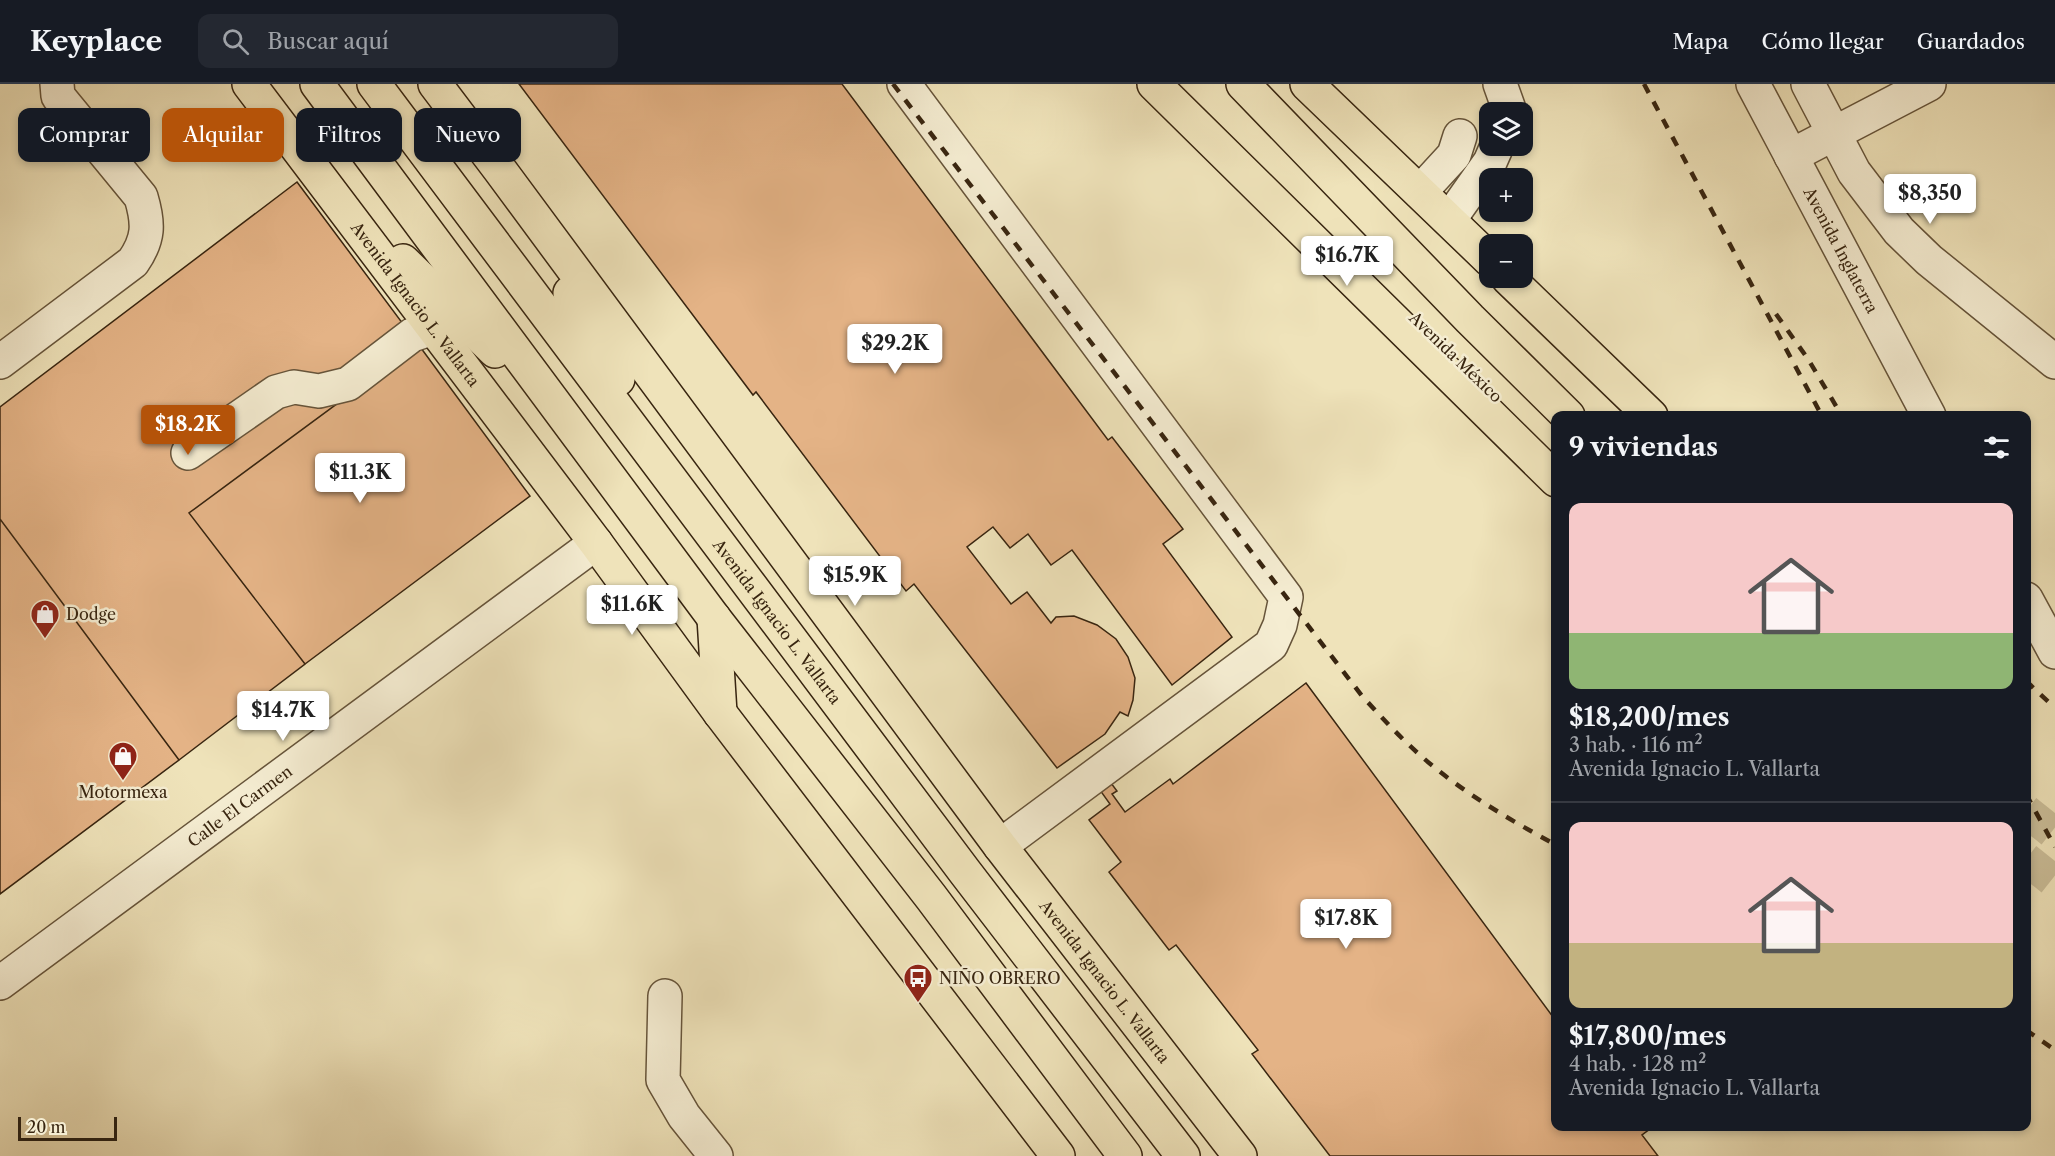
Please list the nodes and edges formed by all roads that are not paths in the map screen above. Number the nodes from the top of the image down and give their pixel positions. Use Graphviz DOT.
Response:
graph roads {
  1 [pos="57,84"];
  2 [pos="249,84"];
  3 [pos="317,84"];
  4 [pos="374,84"];
  5 [pos="435,84"];
  6 [pos="904,84"];
  7 [pos="1154,84"];
  8 [pos="1175,84"];
  9 [pos="1243,84"];
  10 [pos="1307,84"];
  11 [pos="1500,84"];
  12 [pos="1753,84"];
  13 [pos="1808,84"];
  14 [pos="1929,84"];
  15 [pos="1506,102"];
  16 [pos="1834,134"];
  17 [pos="1460,136"];
  18 [pos="1493,156"];
  19 [pos="1791,156"];
  20 [pos="500,170"];
  21 [pos="321,179"];
  22 [pos="1420,192"];
  23 [pos="1449,220"];
  24 [pos="1479,249"];
  25 [pos="1518,288"];
  26 [pos="433,328"];
  27 [pos="0,362"];
  28 [pos="2055,362"];
  29 [pos="1563,411"];
  30 [pos="1646,411"];
  31 [pos="1926,411"];
  32 [pos="571,427"];
  33 [pos="1551,449"];
  34 [pos="188,453"];
  35 [pos="1551,475"];
  36 [pos="681,490"];
  37 [pos="596,543"];
  38 [pos="2031,608"];
  39 [pos="714,618"];
  40 [pos="2055,652"];
  41 [pos="720,713"];
  42 [pos="1000,846"];
  43 [pos="0,983"];
  44 [pos="665,996"];
  45 [pos="716,1156"];
  46 [pos="1058,1156"];
  47 [pos="1125,1156"];
  48 [pos="1184,1156"];
  49 [pos="1240,1156"];
  1 -- 27 [label="street"];
  2 -- 21 [label="main road, Avenida Ignacio L. Vallarta"];
  3 -- 32 [label="main road"];
  4 -- 36 [label="main road, Avenida Ignacio L. Vallarta"];
  5 -- 20 [label="main road, Avenida Ignacio L. Vallarta"];
  6 -- 42 [label="street"];
  7 -- 35 [label="main road"];
  8 -- 33 [label="main road, Avenida México"];
  9 -- 29 [label="main road"];
  10 -- 22 [label="main road"];
  11 -- 15 [label="street"];
  12 -- 19 [label="street, Avenida Inglaterra"];
  13 -- 16 [label="street"];
  14 -- 16 [label="street"];
  16 -- 19 [label="street"];
  16 -- 28 [label="street"];
  17 -- 22 [label="street"];
  18 -- 23 [label="street"];
  19 -- 31 [label="street, Avenida Inglaterra"];
  20 -- 36 [label="main road"];
  20 -- 42 [label="main road, Avenida Ignacio L. Vallarta"];
  21 -- 26 [label="main road, Avenida Ignacio L. Vallarta"];
  21 -- 32 [label="main road"];
  22 -- 23 [label="main road"];
  23 -- 24 [label="main road"];
  25 -- 30 [label="main road"];
  26 -- 34 [label="street"];
  26 -- 37 [label="main road, Avenida Ignacio L. Vallarta"];
  32 -- 39 [label="main road"];
  36 -- 48 [label="main road, Avenida Ignacio L. Vallarta"];
  37 -- 41 [label="main road, Avenida Ignacio L. Vallarta"];
  37 -- 43 [label="street, Calle El Carmen"];
  38 -- 40 [label="street"];
  39 -- 41 [label="main road"];
  39 -- 47 [label="main road"];
  41 -- 46 [label="main road, Avenida Ignacio L. Vallarta"];
  42 -- 49 [label="main road, Avenida Ignacio L. Vallarta"];
  44 -- 45 [label="street"];
}
